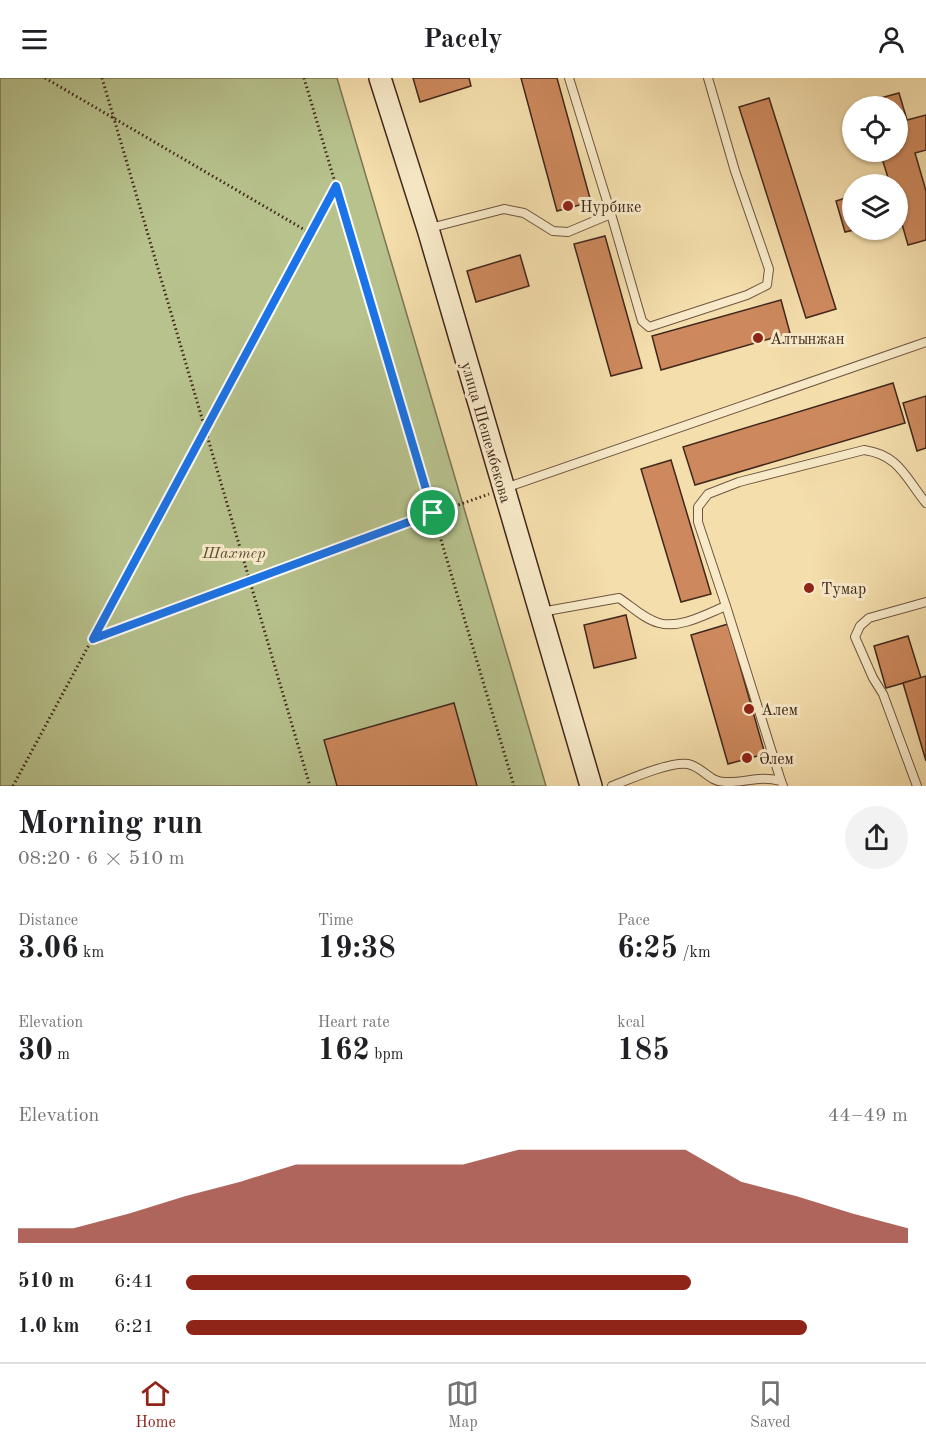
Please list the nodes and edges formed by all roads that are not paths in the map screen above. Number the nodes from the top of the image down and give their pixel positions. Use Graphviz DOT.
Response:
graph roads {
  1 [pos="380,78"];
  2 [pos="569,78"];
  3 [pos="708,78"];
  4 [pos="611,214"];
  5 [pos="428,229"];
  6 [pos="926,342"];
  7 [pos="503,489"];
  8 [pos="926,503"];
  9 [pos="926,602"];
  10 [pos="726,606"];
  11 [pos="539,612"];
  12 [pos="782,783"];
  13 [pos="591,786"];
  14 [pos="612,786"];
  15 [pos="917,786"];
  1 -- 5 [label="street, улица Шешембекова"];
  2 -- 4 [label="lane"];
  3 -- 4 [label="lane"];
  4 -- 5 [label="lane"];
  5 -- 7 [label="street, улица Шешембекова"];
  6 -- 7 [label="lane"];
  7 -- 11 [label="street, улица Шешембекова"];
  8 -- 10 [label="lane"];
  9 -- 15 [label="lane"];
  10 -- 11 [label="lane"];
  10 -- 12 [label="lane"];
  11 -- 13 [label="street, улица Шешембекова"];
  12 -- 14 [label="lane"];
}
